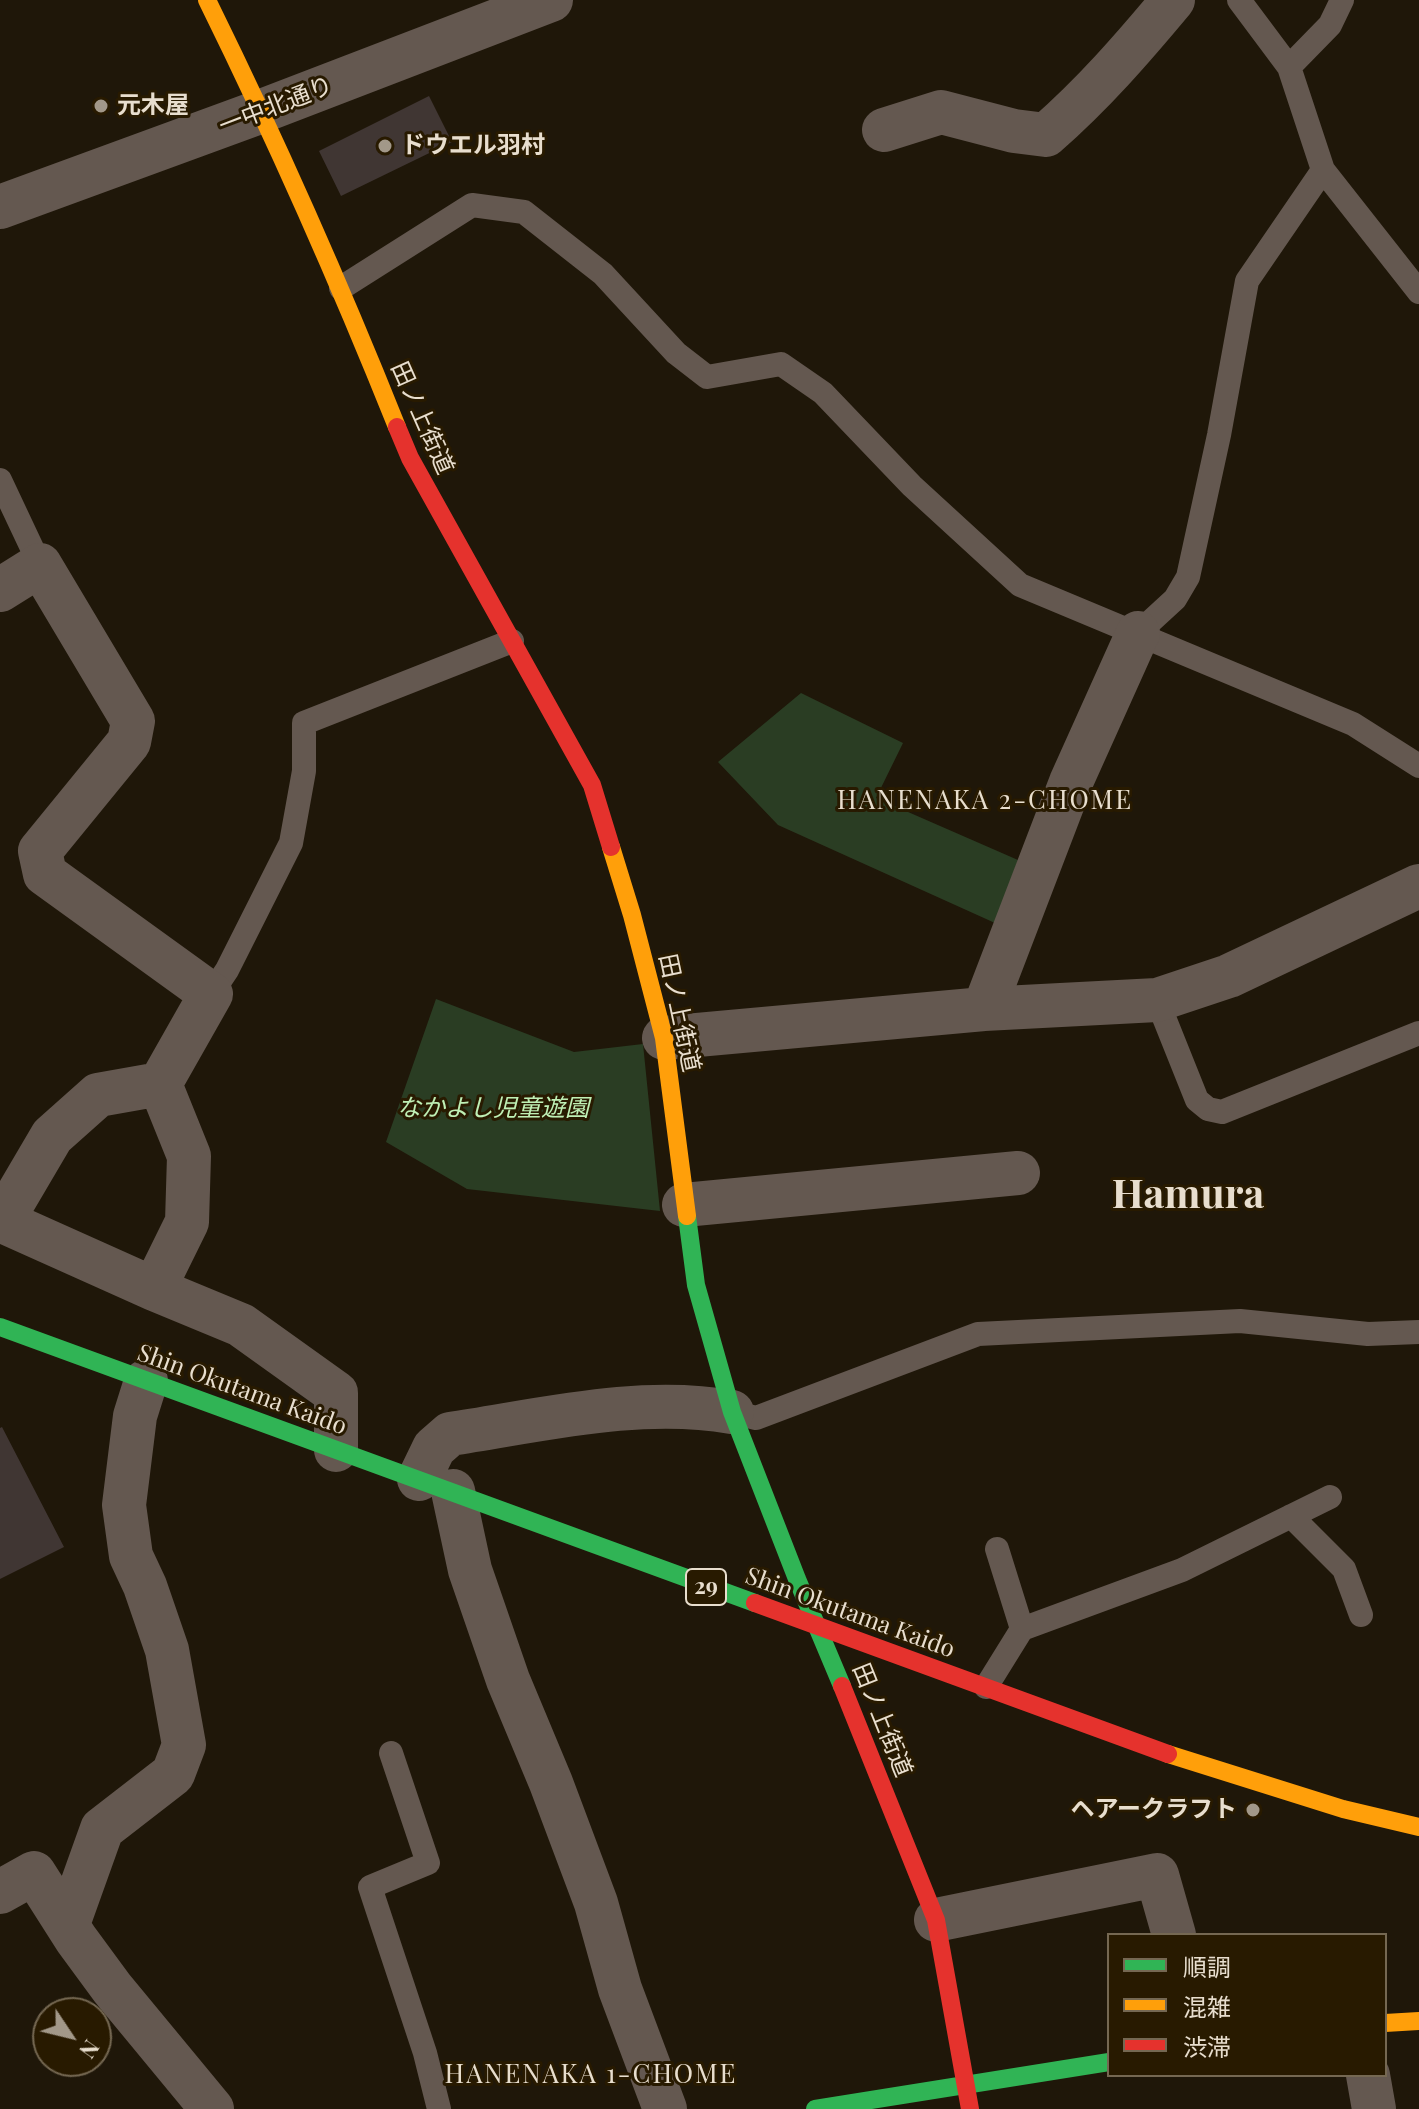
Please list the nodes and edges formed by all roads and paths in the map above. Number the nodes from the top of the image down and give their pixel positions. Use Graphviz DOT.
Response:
graph roads {
  1 [pos="207,0"];
  2 [pos="551,0"];
  3 [pos="1173,0"];
  4 [pos="1239,0"];
  5 [pos="1342,0"];
  6 [pos="1289,67"];
  7 [pos="262,111"];
  8 [pos="884,130"];
  9 [pos="1323,170"];
  10 [pos="0,207"];
  11 [pos="341,288"];
  12 [pos="1419,292"];
  13 [pos="0,480"];
  14 [pos="40,565"];
  15 [pos="0,590"];
  16 [pos="1138,633"];
  17 [pos="512,641"];
  18 [pos="1419,766"];
  19 [pos="1419,886"];
  20 [pos="211,994"];
  21 [pos="1157,1000"];
  22 [pos="984,1009"];
  23 [pos="1419,1033"];
  24 [pos="664,1038"];
  25 [pos="160,1084"];
  26 [pos="1018,1173"];
  27 [pos="684,1205"];
  28 [pos="1,1221"];
  29 [pos="154,1289"];
  30 [pos="0,1327"];
  31 [pos="1419,1332"];
  32 [pos="146,1381"];
  33 [pos="732,1412"];
  34 [pos="336,1450"];
  35 [pos="436,1485"];
  36 [pos="1330,1497"];
  37 [pos="1291,1516"];
  38 [pos="997,1549"];
  39 [pos="1361,1615"];
  40 [pos="1022,1629"];
  41 [pos="820,1630"];
  42 [pos="986,1687"];
  43 [pos="391,1753"];
  44 [pos="1419,1827"];
  45 [pos="0,1892"];
  46 [pos="936,1920"];
  47 [pos="68,1924"];
  48 [pos="1173,1933"];
  49 [pos="1419,2021"];
  50 [pos="1387,2023"];
  51 [pos="1107,2062"];
  52 [pos="1368,2077"];
  53 [pos="967,2085"];
  54 [pos="212,2109"];
  55 [pos="439,2109"];
  56 [pos="665,2109"];
  57 [pos="815,2109"];
  58 [pos="970,2109"];
  59 [pos="1374,2109"];
  1 -- 7 [label="street, 田ノ上街道"];
  2 -- 7 [label="street, 一中北通り"];
  3 -- 8 [label="street"];
  4 -- 6 [label="lane"];
  5 -- 6 [label="lane"];
  6 -- 9 [label="lane"];
  7 -- 10 [label="street, 一中北通り"];
  7 -- 11 [label="street, 田ノ上街道"];
  9 -- 12 [label="lane"];
  9 -- 16 [label="lane"];
  11 -- 16 [label="lane"];
  11 -- 17 [label="street, 田ノ上街道"];
  13 -- 14 [label="lane"];
  14 -- 15 [label="street"];
  14 -- 20 [label="street"];
  16 -- 18 [label="lane"];
  16 -- 22 [label="street"];
  17 -- 20 [label="lane"];
  17 -- 24 [label="street, 田ノ上街道"];
  19 -- 21 [label="street"];
  20 -- 25 [label="street"];
  21 -- 22 [label="street"];
  21 -- 23 [label="lane"];
  22 -- 24 [label="street"];
  24 -- 27 [label="street, 田ノ上街道"];
  25 -- 28 [label="street"];
  25 -- 29 [label="street"];
  26 -- 27 [label="street"];
  27 -- 33 [label="street, 田ノ上街道"];
  28 -- 29 [label="street"];
  29 -- 34 [label="street"];
  30 -- 32 [label="street, Shin Okutama Kaido / 29"];
  31 -- 33 [label="lane"];
  32 -- 34 [label="street, Shin Okutama Kaido / 29"];
  32 -- 47 [label="street"];
  33 -- 35 [label="street"];
  33 -- 41 [label="street, 田ノ上街道"];
  34 -- 35 [label="street, Shin Okutama Kaido / 29"];
  35 -- 41 [label="street, Shin Okutama Kaido / 29"];
  35 -- 56 [label="street"];
  36 -- 37 [label="lane"];
  37 -- 39 [label="lane"];
  37 -- 40 [label="lane"];
  38 -- 40 [label="lane"];
  40 -- 42 [label="lane"];
  41 -- 42 [label="street, Shin Okutama Kaido / 29"];
  41 -- 46 [label="street, 田ノ上街道"];
  42 -- 44 [label="street, Shin Okutama Kaido / 29"];
  43 -- 55 [label="lane"];
  45 -- 47 [label="street"];
  46 -- 48 [label="street"];
  46 -- 53 [label="street, 田ノ上街道"];
  47 -- 54 [label="street"];
  49 -- 50 [label="street"];
  51 -- 53 [label="street"];
  52 -- 59 [label="street"];
  53 -- 57 [label="street"];
  53 -- 58 [label="street, 田ノ上街道"];
}
